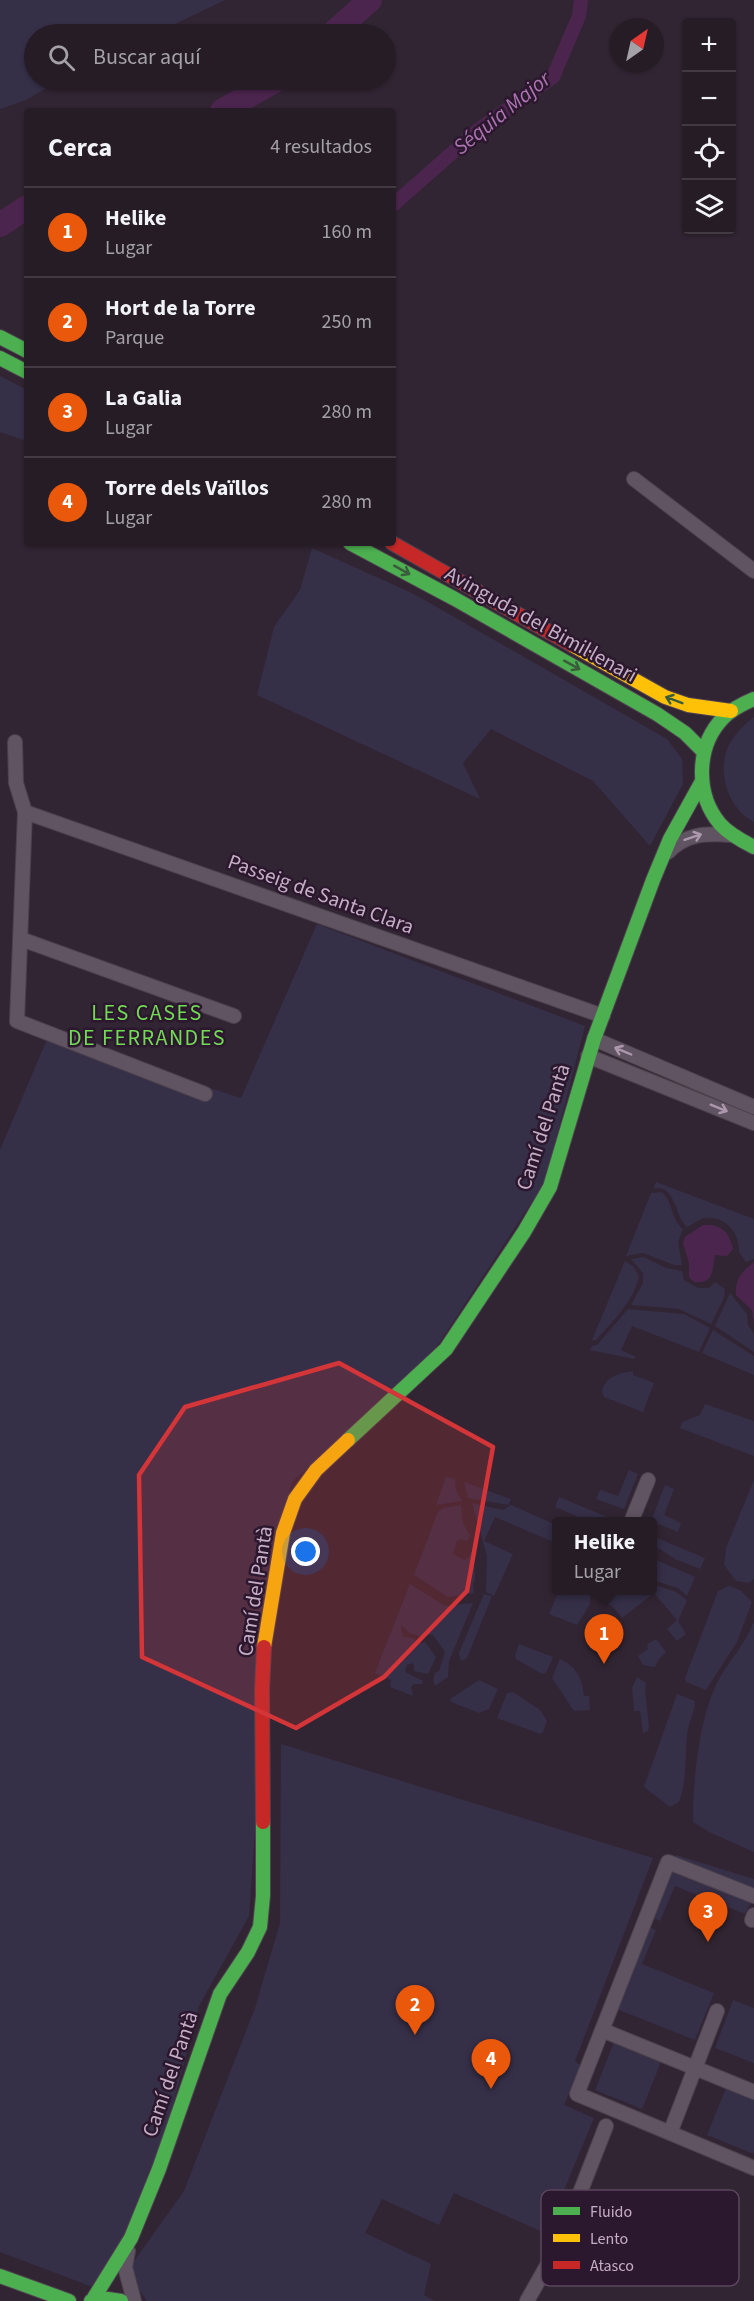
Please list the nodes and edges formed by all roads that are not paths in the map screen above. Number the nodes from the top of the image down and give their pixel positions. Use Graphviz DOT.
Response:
graph roads {
  1 [pos="0,337"];
  2 [pos="24,349"];
  3 [pos="0,358"];
  4 [pos="24,370"];
  5 [pos="634,479"];
  6 [pos="396,545"];
  7 [pos="356,546"];
  8 [pos="754,571"];
  9 [pos="754,699"];
  10 [pos="731,711"];
  11 [pos="15,742"];
  12 [pos="703,752"];
  13 [pos="701,783"];
  14 [pos="25,812"];
  15 [pos="730,835"];
  16 [pos="754,847"];
  17 [pos="662,858"];
  18 [pos="21,939"];
  19 [pos="234,1016"];
  20 [pos="603,1016"];
  21 [pos="594,1039"];
  22 [pos="588,1056"];
  23 [pos="205,1094"];
  24 [pos="754,1107"];
  25 [pos="754,1123"];
  26 [pos="648,1480"];
  27 [pos="633,1517"];
  28 [pos="754,1896"];
  29 [pos="717,2011"];
  30 [pos="602,2030"];
  31 [pos="695,2068"];
  32 [pos="754,2092"];
  33 [pos="606,2126"];
  34 [pos="670,2133"];
  35 [pos="754,2168"];
  36 [pos="581,2190"];
  37 [pos="130,2238"];
  38 [pos="0,2276"];
  39 [pos="541,2276"];
  40 [pos="69,2301"];
  41 [pos="91,2301"];
  42 [pos="121,2301"];
  43 [pos="134,2301"];
  44 [pos="527,2301"];
  1 -- 2 [label="main road"];
  3 -- 4 [label="main road"];
  5 -- 8 [label="street"];
  10 -- 6 [label="main road, Avinguda del Bimil·lenari, one-way"];
  7 -- 12 [label="main road, Avinguda del Bimil·lenari, one-way"];
  9 -- 10 [label="main road"];
  10 -- 12 [label="main road"];
  11 -- 14 [label="street"];
  12 -- 13 [label="main road"];
  13 -- 15 [label="main road"];
  13 -- 17 [label="main road, Camí del Pantà"];
  14 -- 18 [label="street"];
  14 -- 20 [label="street, Passeig de Santa Clara"];
  15 -- 16 [label="main road"];
  17 -- 15 [label="street, one-way"];
  17 -- 20 [label="main road, Camí del Pantà"];
  18 -- 19 [label="street"];
  18 -- 23 [label="street"];
  20 -- 21 [label="main road, Camí del Pantà"];
  21 -- 22 [label="main road, Camí del Pantà"];
  24 -- 21 [label="street, one-way"];
  22 -- 25 [label="street, one-way"];
  22 -- 37 [label="main road, Camí del Pantà"];
  26 -- 27 [label="street"];
  28 -- 30 [label="street"];
  29 -- 31 [label="street"];
  30 -- 31 [label="street"];
  30 -- 34 [label="street"];
  31 -- 32 [label="street"];
  31 -- 34 [label="street"];
  33 -- 36 [label="street"];
  34 -- 35 [label="street"];
  37 -- 41 [label="main road, Camí del Pantà"];
  37 -- 43 [label="street, Camí del Pantà"];
  38 -- 40 [label="main road"];
  39 -- 44 [label="street"];
  41 -- 42 [label="main road"];
}
